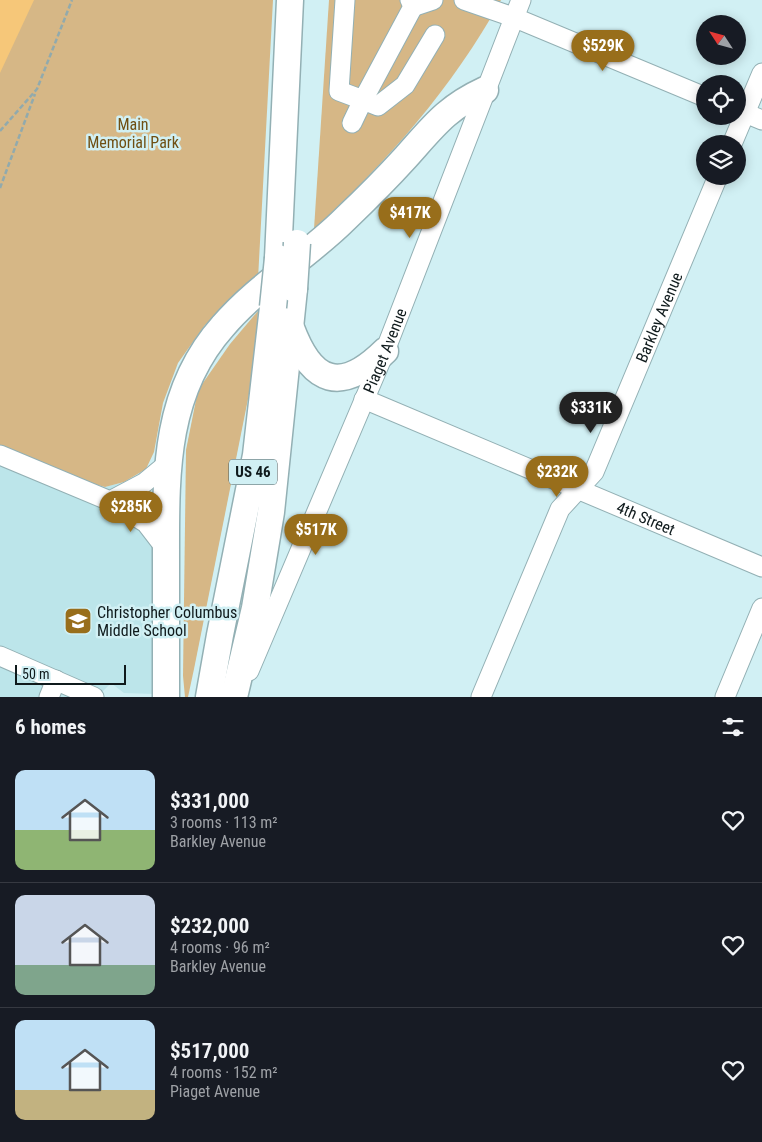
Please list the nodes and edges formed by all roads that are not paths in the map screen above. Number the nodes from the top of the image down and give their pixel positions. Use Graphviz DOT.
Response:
graph roads {
  1 [pos="290,0"];
  2 [pos="308,0"];
  3 [pos="345,0"];
  4 [pos="464,0"];
  5 [pos="521,0"];
  6 [pos="419,1"];
  7 [pos="513,17"];
  8 [pos="435,35"];
  9 [pos="762,73"];
  10 [pos="485,90"];
  11 [pos="696,92"];
  12 [pos="363,100"];
  13 [pos="748,114"];
  14 [pos="352,122"];
  15 [pos="737,135"];
  16 [pos="714,185"];
  17 [pos="287,250"];
  18 [pos="290,328"];
  19 [pos="385,350"];
  20 [pos="364,400"];
  21 [pos="0,454"];
  22 [pos="167,464"];
  23 [pos="579,489"];
  24 [pos="110,501"];
  25 [pos="166,549"];
  26 [pos="762,567"];
  27 [pos="762,608"];
  28 [pos="220,635"];
  29 [pos="0,656"];
  30 [pos="53,689"];
  31 [pos="94,697"];
  32 [pos="166,697"];
  33 [pos="202,697"];
  34 [pos="210,697"];
  35 [pos="235,697"];
  36 [pos="481,697"];
  37 [pos="725,697"];
  1 -- 17 [label="highway, US 46"];
  2 -- 17 [label="highway, US 46"];
  3 -- 12 [label="street"];
  4 -- 7 [label="street"];
  5 -- 7 [label="street, Piaget Avenue"];
  6 -- 12 [label="street"];
  7 -- 10 [label="street, Piaget Avenue"];
  7 -- 11 [label="street"];
  8 -- 12 [label="street"];
  9 -- 13 [label="street"];
  10 -- 19 [label="street, Piaget Avenue"];
  10 -- 22 [label="highway"];
  12 -- 14 [label="street"];
  13 -- 15 [label="street"];
  16 -- 23 [label="street, Barkley Avenue"];
  17 -- 18 [label="highway, US 46, bridge"];
  17 -- 28 [label="highway, US 46, bridge"];
  18 -- 19 [label="highway"];
  18 -- 35 [label="highway, US 46"];
  19 -- 20 [label="street, Piaget Avenue"];
  20 -- 23 [label="street, 4th Street"];
  20 -- 35 [label="street, Piaget Avenue"];
  21 -- 24 [label="street"];
  22 -- 24 [label="street"];
  22 -- 25 [label="highway"];
  23 -- 26 [label="street, 4th Street"];
  23 -- 36 [label="street, Barkley Avenue"];
  24 -- 25 [label="street"];
  25 -- 32 [label="highway"];
  27 -- 37 [label="street"];
  28 -- 33 [label="highway, US 46"];
  28 -- 34 [label="highway"];
  29 -- 30 [label="street"];
  30 -- 31 [label="street"];
}
